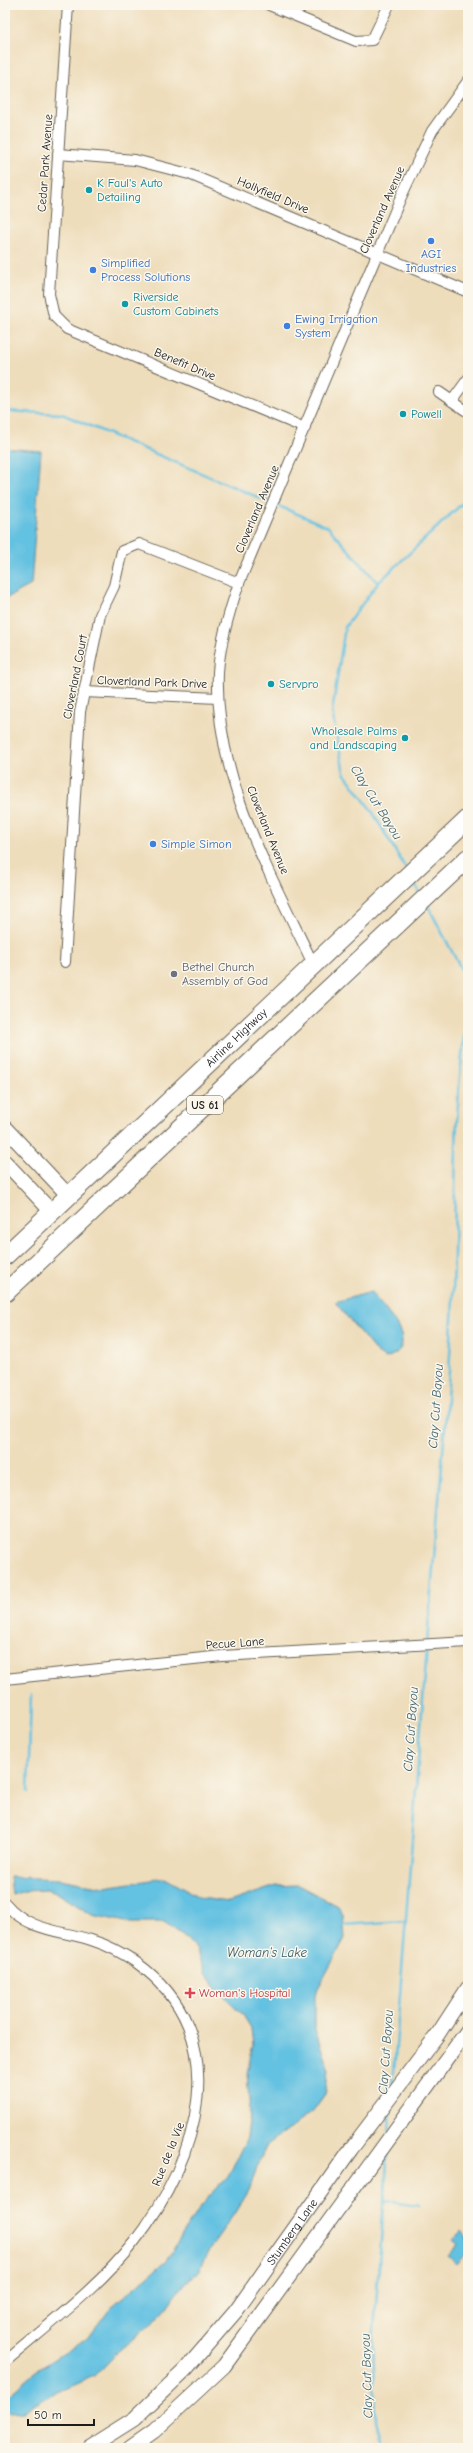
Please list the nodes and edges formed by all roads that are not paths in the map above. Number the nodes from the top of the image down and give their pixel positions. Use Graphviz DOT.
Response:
graph roads {
  1 [pos="68,5"];
  2 [pos="269,5"];
  3 [pos="389,5"];
  4 [pos="468,81"];
  5 [pos="58,154"];
  6 [pos="377,253"];
  7 [pos="468,292"];
  8 [pos="57,321"];
  9 [pos="468,379"];
  10 [pos="439,392"];
  11 [pos="452,401"];
  12 [pos="465,410"];
  13 [pos="305,428"];
  14 [pos="239,584"];
  15 [pos="84,692"];
  16 [pos="218,698"];
  17 [pos="468,819"];
  18 [pos="468,858"];
  19 [pos="65,962"];
  20 [pos="313,964"];
  21 [pos="333,985"];
  22 [pos="5,1128"];
  23 [pos="27,1151"];
  24 [pos="7,1164"];
  25 [pos="68,1195"];
  26 [pos="51,1210"];
  27 [pos="85,1217"];
  28 [pos="70,1232"];
  29 [pos="5,1256"];
  30 [pos="5,1293"];
  31 [pos="468,1642"];
  32 [pos="5,1679"];
  33 [pos="5,1903"];
  34 [pos="468,1988"];
  35 [pos="468,2030"];
  36 [pos="5,2362"];
  37 [pos="88,2448"];
  38 [pos="130,2448"];
  1 -- 5 [label="street, Cedar Park Avenue"];
  2 -- 3 [label="street"];
  4 -- 6 [label="street, Cloverland Avenue"];
  5 -- 6 [label="street, Hollyfield Drive"];
  5 -- 8 [label="street, Cedar Park Avenue"];
  6 -- 7 [label="street, Hollyfield Drive"];
  6 -- 13 [label="street, Cloverland Avenue"];
  8 -- 13 [label="street, Benefit Drive"];
  9 -- 11 [label="street"];
  10 -- 11 [label="street"];
  11 -- 12 [label="street"];
  13 -- 14 [label="street, Cloverland Avenue"];
  14 -- 15 [label="street, Cloverland Court"];
  14 -- 16 [label="street, Cloverland Avenue"];
  15 -- 16 [label="street, Cloverland Park Drive"];
  15 -- 19 [label="street, Cloverland Court"];
  16 -- 20 [label="street, Cloverland Avenue"];
  17 -- 20 [label="highway, Airline Highway / US 61"];
  18 -- 21 [label="highway, US 61"];
  20 -- 21 [label="highway"];
  20 -- 25 [label="highway, Airline Highway / US 61"];
  21 -- 27 [label="highway, US 61"];
  22 -- 23 [label="main road"];
  23 -- 24 [label="main road"];
  23 -- 25 [label="main road"];
  24 -- 26 [label="main road"];
  25 -- 26 [label="highway, Airline Highway / US 61"];
  25 -- 27 [label="highway"];
  26 -- 28 [label="highway"];
  26 -- 29 [label="highway, Airline Highway / US 61"];
  27 -- 28 [label="highway, US 61"];
  28 -- 30 [label="highway, US 61"];
  31 -- 32 [label="street, Pecue Lane"];
  33 -- 36 [label="street, Rue de la Vie"];
  34 -- 37 [label="main road, Stumberg Lane"];
  35 -- 38 [label="main road, Stumberg Lane"];
}
